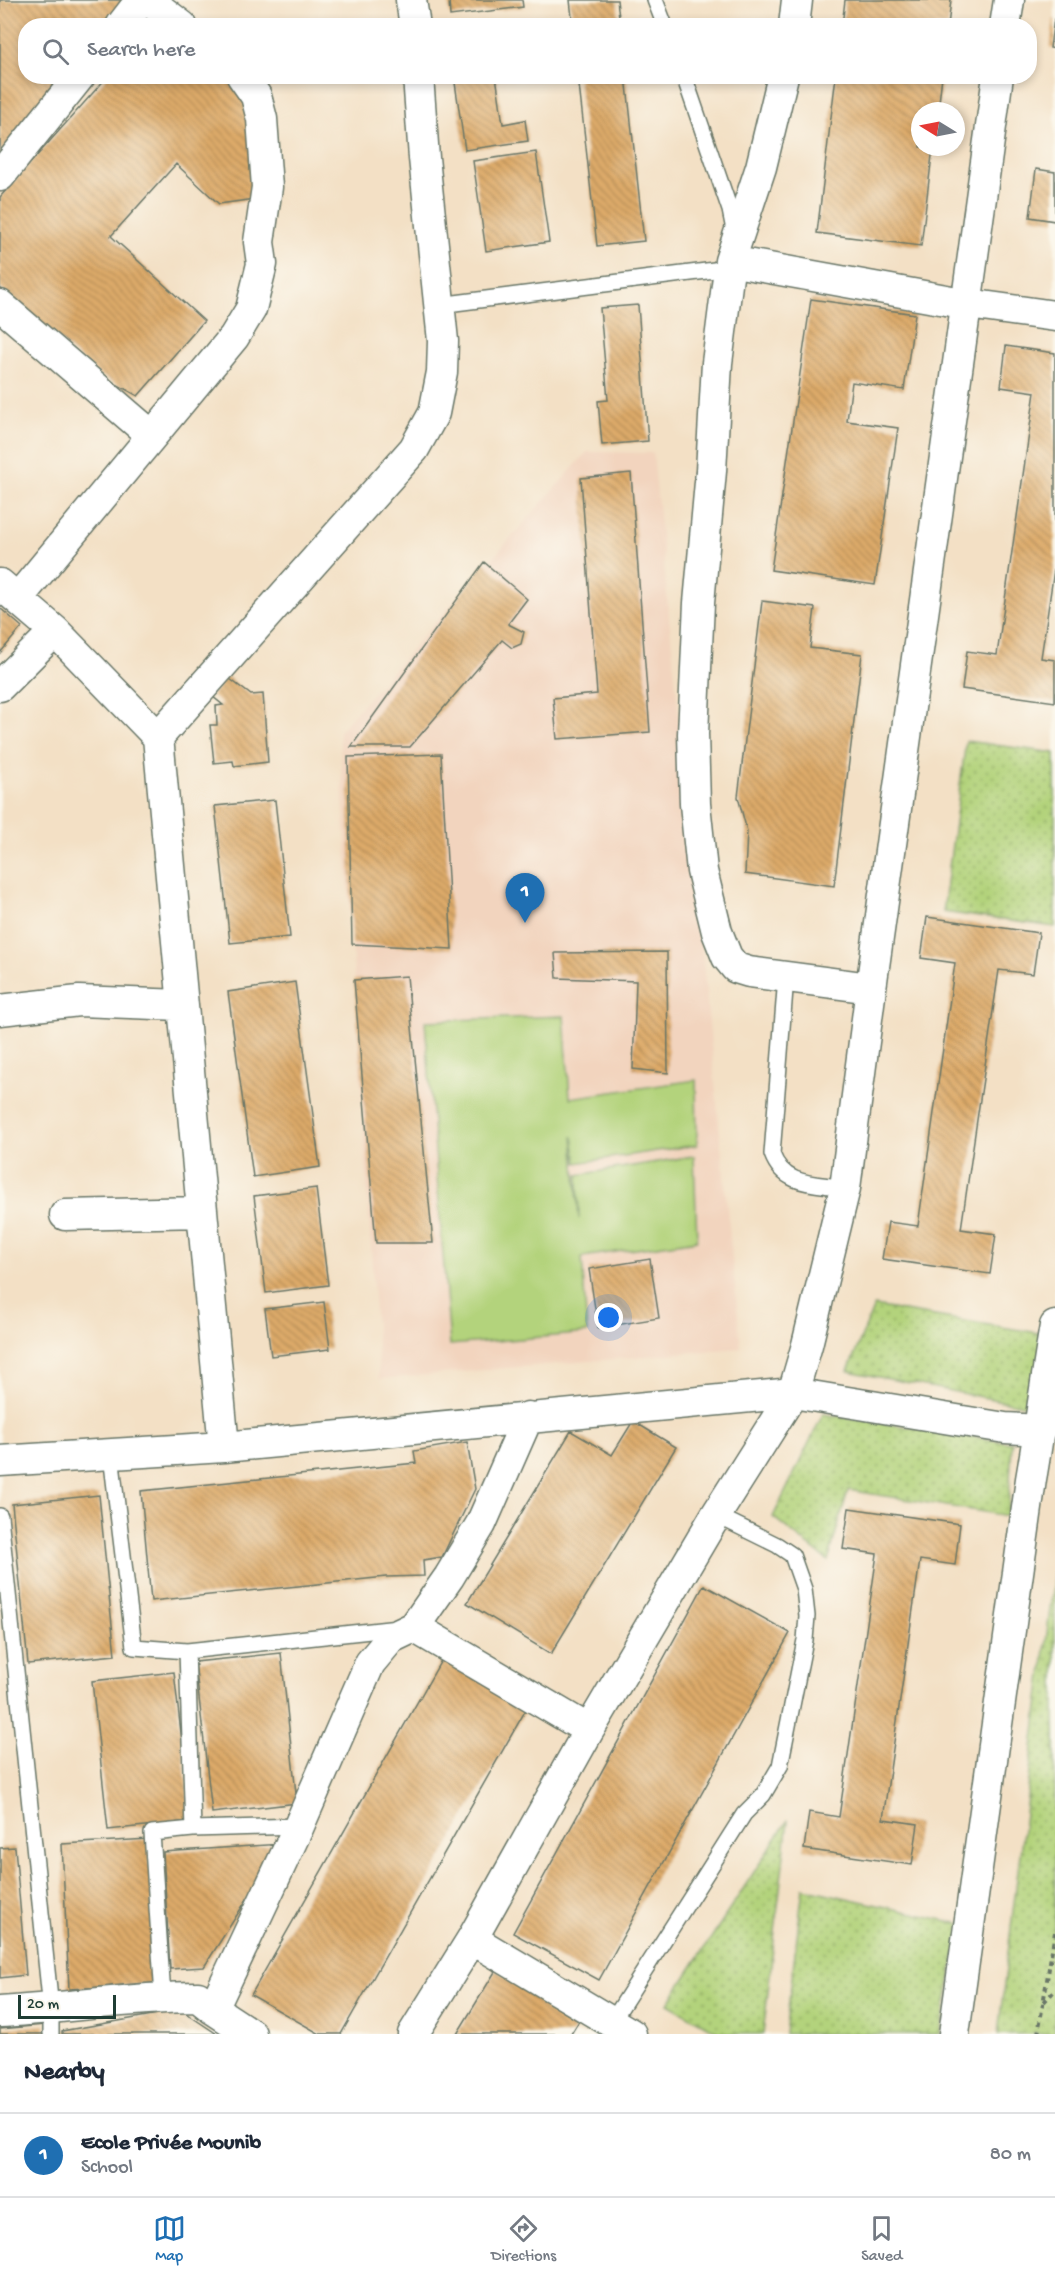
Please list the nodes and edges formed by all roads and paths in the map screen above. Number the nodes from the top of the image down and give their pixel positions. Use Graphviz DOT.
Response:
graph roads {
  1 [pos="141,0"];
  2 [pos="148,0"];
  3 [pos="411,0"];
  4 [pos="655,0"];
  5 [pos="797,0"];
  6 [pos="1009,0"];
  7 [pos="127,18"];
  8 [pos="172,18"];
  9 [pos="414,18"];
  10 [pos="661,18"];
  11 [pos="795,18"];
  12 [pos="1006,18"];
  13 [pos="74,84"];
  14 [pos="248,84"];
  15 [pos="419,84"];
  16 [pos="687,84"];
  17 [pos="781,84"];
  18 [pos="997,84"];
  19 [pos="0,177"];
  20 [pos="732,258"];
  21 [pos="968,304"];
  22 [pos="0,305"];
  23 [pos="439,305"];
  24 [pos="1055,316"];
  25 [pos="151,435"];
  26 [pos="9,591"];
  27 [pos="55,631"];
  28 [pos="0,686"];
  29 [pos="158,737"];
  30 [pos="786,977"];
  31 [pos="871,988"];
  32 [pos="182,1005"];
  33 [pos="0,1010"];
  34 [pos="845,1188"];
  35 [pos="202,1212"];
  36 [pos="65,1215"];
  37 [pos="1055,1326"];
  38 [pos="793,1393"];
  39 [pos="528,1417"];
  40 [pos="1040,1430"];
  41 [pos="224,1447"];
  42 [pos="111,1455"];
  43 [pos="0,1461"];
  44 [pos="716,1515"];
  45 [pos="0,1516"];
  46 [pos="414,1627"];
  47 [pos="187,1651"];
  48 [pos="589,1730"];
  49 [pos="299,1826"];
  50 [pos="193,1829"];
  51 [pos="1055,1932"];
  52 [pos="472,1939"];
  53 [pos="1055,1990"];
  54 [pos="163,1997"];
  55 [pos="1044,2002"];
  56 [pos="213,2009"];
  57 [pos="0,2012"];
  58 [pos="51,2021"];
  59 [pos="615,2030"];
  60 [pos="251,2034"];
  61 [pos="413,2034"];
  62 [pos="954,2034"];
  63 [pos="1038,2034"];
  1 -- 7 [label="street"];
  2 -- 8 [label="street"];
  3 -- 9 [label="street"];
  4 -- 10 [label="lane"];
  5 -- 11 [label="street"];
  6 -- 12 [label="street"];
  13 -- 19 [label="street"];
  14 -- 25 [label="street"];
  15 -- 23 [label="street"];
  16 -- 20 [label="lane"];
  17 -- 20 [label="street"];
  18 -- 21 [label="street"];
  20 -- 21 [label="street"];
  20 -- 23 [label="lane"];
  20 -- 30 [label="street"];
  21 -- 24 [label="street"];
  21 -- 31 [label="street"];
  22 -- 25 [label="street"];
  23 -- 29 [label="street"];
  25 -- 26 [label="street"];
  26 -- 27 [label="street"];
  27 -- 28 [label="street"];
  27 -- 29 [label="street"];
  29 -- 32 [label="street"];
  30 -- 31 [label="street"];
  30 -- 34 [label="lane"];
  31 -- 34 [label="street"];
  32 -- 33 [label="street"];
  32 -- 35 [label="street"];
  34 -- 38 [label="street"];
  35 -- 36 [label="street"];
  35 -- 41 [label="street"];
  37 -- 40 [label="street"];
  38 -- 39 [label="street"];
  38 -- 40 [label="street"];
  38 -- 44 [label="street"];
  39 -- 41 [label="street"];
  39 -- 46 [label="street"];
  40 -- 62 [label="street"];
  41 -- 42 [label="street"];
  42 -- 43 [label="street"];
  42 -- 47 [label="lane"];
  44 -- 48 [label="street"];
  44 -- 59 [label="lane"];
  45 -- 58 [label="lane"];
  46 -- 47 [label="lane"];
  46 -- 48 [label="street"];
  46 -- 49 [label="street"];
  47 -- 50 [label="lane"];
  48 -- 52 [label="street"];
  49 -- 50 [label="lane"];
  49 -- 56 [label="street"];
  50 -- 54 [label="lane"];
  51 -- 55 [label="path"];
  52 -- 59 [label="street"];
  52 -- 61 [label="street"];
  53 -- 55 [label="path"];
  54 -- 56 [label="street"];
  54 -- 58 [label="street"];
  55 -- 63 [label="path"];
  56 -- 60 [label="street"];
  57 -- 58 [label="street"];
}
